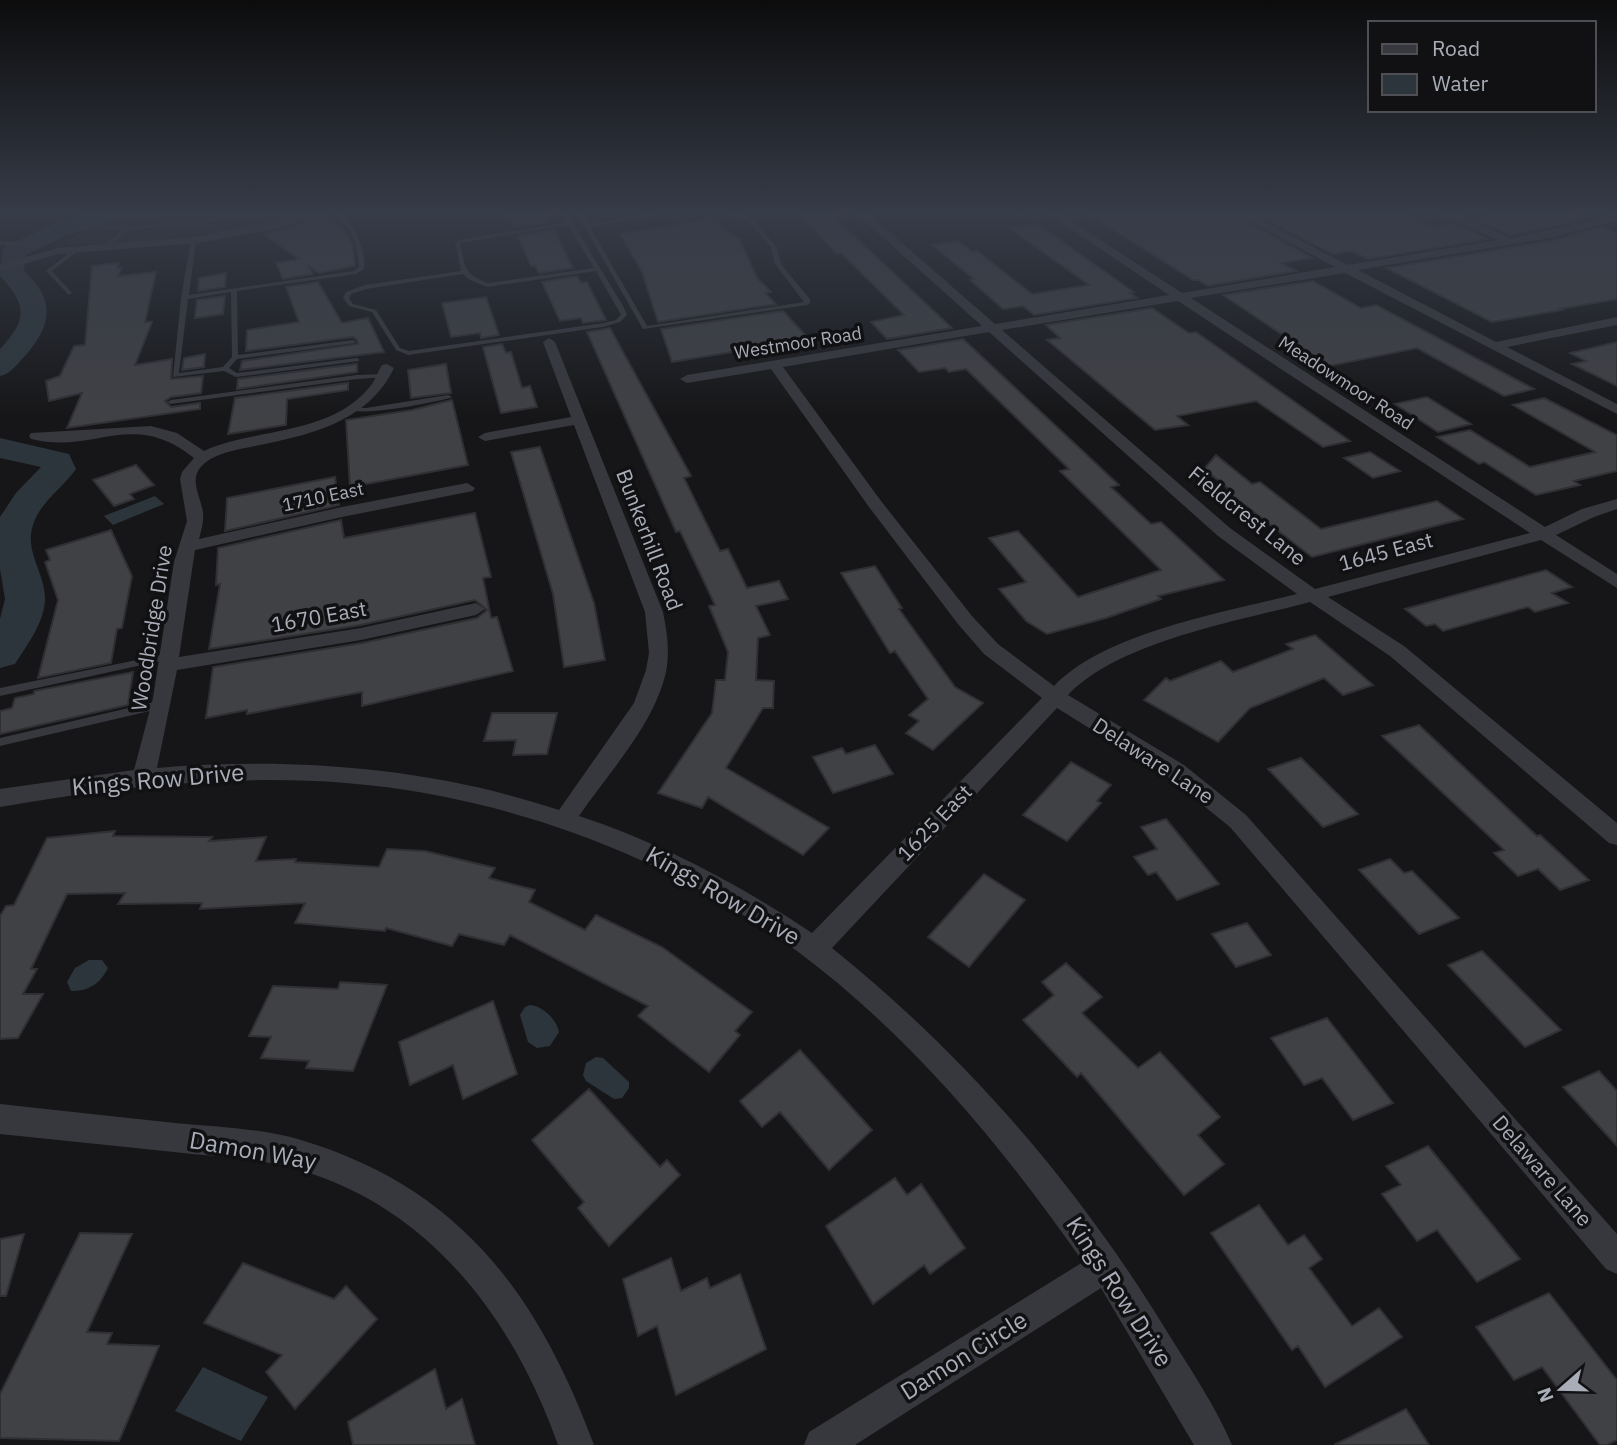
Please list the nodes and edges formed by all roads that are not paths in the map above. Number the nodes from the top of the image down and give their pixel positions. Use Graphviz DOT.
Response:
graph roads {
  1 [pos="59,282"];
  2 [pos="186,282"];
  3 [pos="285,282"];
  4 [pos="395,282"];
  5 [pos="481,282"];
  6 [pos="505,282"];
  7 [pos="606,282"];
  8 [pos="619,282"];
  9 [pos="793,282"];
  10 [pos="940,282"];
  11 [pos="1157,282"];
  12 [pos="1266,282"];
  13 [pos="1373,282"];
  14 [pos="234,290"];
  15 [pos="69,293"];
  16 [pos="1179,297"];
  17 [pos="184,298"];
  18 [pos="1617,321"];
  19 [pos="992,328"];
  20 [pos="353,342"];
  21 [pos="549,342"];
  22 [pos="1493,345"];
  23 [pos="235,357"];
  24 [pos="357,360"];
  25 [pos="774,364"];
  26 [pos="225,369"];
  27 [pos="386,372"];
  28 [pos="687,379"];
  29 [pos="448,397"];
  30 [pos="171,402"];
  31 [pos="350,409"];
  32 [pos="1617,410"];
  33 [pos="579,420"];
  34 [pos="36,436"];
  35 [pos="485,437"];
  36 [pos="203,458"];
  37 [pos="467,488"];
  38 [pos="1617,504"];
  39 [pos="1544,534"];
  40 [pos="187,547"];
  41 [pos="1617,582"];
  42 [pos="1312,595"];
  43 [pos="476,609"];
  44 [pos="170,661"];
  45 [pos="0,692"];
  46 [pos="1055,697"];
  47 [pos="163,704"];
  48 [pos="0,742"];
  49 [pos="143,778"];
  50 [pos="0,798"];
  51 [pos="565,819"];
  52 [pos="1617,836"];
  53 [pos="814,949"];
  54 [pos="0,1119"];
  55 [pos="1617,1258"];
  56 [pos="1106,1266"];
  57 [pos="576,1445"];
  58 [pos="822,1445"];
  59 [pos="1214,1445"];
  1 -- 15 [label="lane"];
  2 -- 17 [label="lane"];
  3 -- 14 [label="lane"];
  4 -- 7 [label="lane"];
  5 -- 6 [label="lane"];
  8 -- 9 [label="lane"];
  10 -- 19 [label="street, Fieldcrest Lane"];
  11 -- 16 [label="street, Meadowmoor Road"];
  12 -- 16 [label="street, Westmoor Road"];
  13 -- 22 [label="street"];
  14 -- 17 [label="lane"];
  14 -- 23 [label="lane"];
  16 -- 19 [label="street, Westmoor Road"];
  16 -- 39 [label="street, Meadowmoor Road"];
  17 -- 26 [label="lane"];
  18 -- 22 [label="street"];
  19 -- 25 [label="street, Westmoor Road"];
  19 -- 42 [label="street, Fieldcrest Lane"];
  20 -- 23 [label="lane"];
  21 -- 33 [label="street, Bunkerhill Road"];
  22 -- 32 [label="street"];
  23 -- 26 [label="lane"];
  24 -- 26 [label="lane"];
  25 -- 28 [label="street, Westmoor Road"];
  25 -- 46 [label="street, Delaware Lane"];
  27 -- 30 [label="lane"];
  27 -- 31 [label="street"];
  29 -- 31 [label="lane"];
  31 -- 36 [label="street"];
  33 -- 35 [label="street"];
  33 -- 51 [label="street, Bunkerhill Road"];
  34 -- 36 [label="street"];
  36 -- 40 [label="street, Woodbridge Drive"];
  37 -- 40 [label="street, 1710 East"];
  38 -- 39 [label="street, 1645 East"];
  39 -- 41 [label="street, Meadowmoor Road"];
  39 -- 42 [label="street, 1645 East"];
  40 -- 44 [label="street, Woodbridge Drive"];
  42 -- 46 [label="street, 1645 East"];
  42 -- 52 [label="street, Fieldcrest Lane"];
  43 -- 44 [label="street, 1670 East"];
  44 -- 45 [label="lane"];
  44 -- 47 [label="street, Woodbridge Drive"];
  46 -- 53 [label="street, 1625 East"];
  46 -- 55 [label="street, Delaware Lane"];
  47 -- 48 [label="lane"];
  47 -- 49 [label="street, Woodbridge Drive"];
  49 -- 50 [label="street, Kings Row Drive"];
  49 -- 51 [label="street, Kings Row Drive"];
  51 -- 53 [label="street, Kings Row Drive"];
  53 -- 56 [label="street, Kings Row Drive"];
  54 -- 57 [label="street, Damon Way"];
  56 -- 58 [label="street, Damon Circle"];
  56 -- 59 [label="street, Kings Row Drive"];
}
